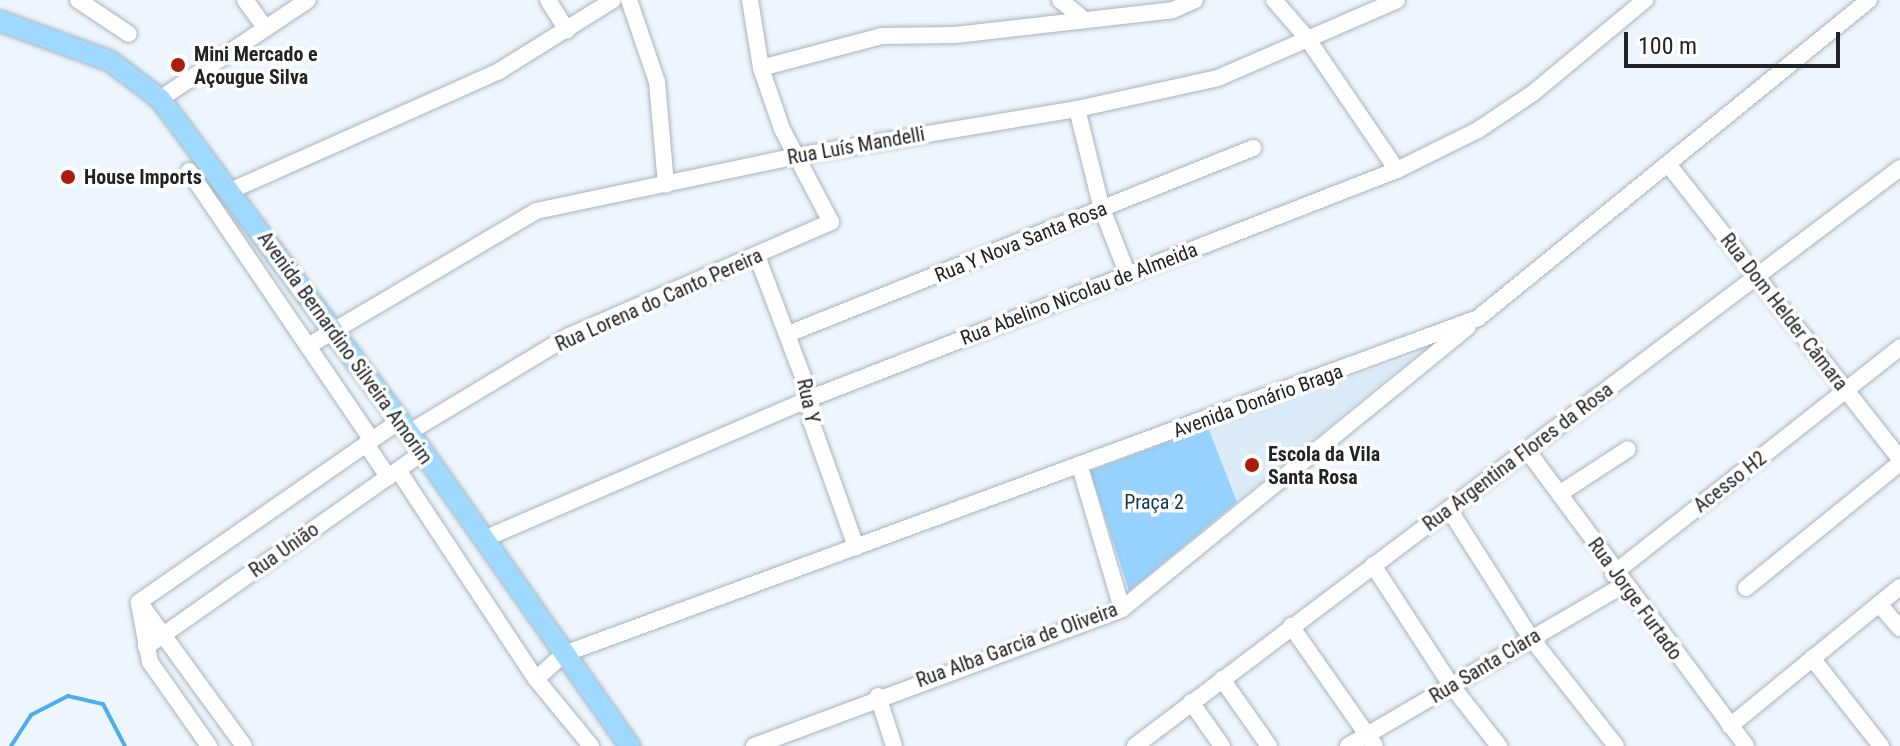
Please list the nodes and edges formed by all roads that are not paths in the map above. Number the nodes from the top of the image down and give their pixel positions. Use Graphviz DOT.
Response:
graph roads {
  1 [pos="78,0"];
  2 [pos="245,0"];
  3 [pos="308,0"];
  4 [pos="548,0"];
  5 [pos="613,0"];
  6 [pos="629,0"];
  7 [pos="750,0"];
  8 [pos="1060,0"];
  9 [pos="1195,0"];
  10 [pos="1274,0"];
  11 [pos="1397,0"];
  12 [pos="1645,0"];
  13 [pos="1869,0"];
  14 [pos="1170,5"];
  15 [pos="1080,16"];
  16 [pos="0,21"];
  17 [pos="265,28"];
  18 [pos="567,30"];
  19 [pos="129,34"];
  20 [pos="1307,38"];
  21 [pos="761,68"];
  22 [pos="160,99"];
  23 [pos="1077,109"];
  24 [pos="1253,148"];
  25 [pos="796,156"];
  26 [pos="1668,164"];
  27 [pos="1900,168"];
  28 [pos="1397,170"];
  29 [pos="189,171"];
  30 [pos="666,185"];
  31 [pos="230,191"];
  32 [pos="1102,209"];
  33 [pos="757,256"];
  34 [pos="1128,275"];
  35 [pos="1757,279"];
  36 [pos="1478,318"];
  37 [pos="332,331"];
  38 [pos="788,334"];
  39 [pos="308,346"];
  40 [pos="1900,347"];
  41 [pos="1846,391"];
  42 [pos="811,398"];
  43 [pos="404,427"];
  44 [pos="369,442"];
  45 [pos="1628,449"];
  46 [pos="1527,450"];
  47 [pos="423,452"];
  48 [pos="1900,461"];
  49 [pos="1080,467"];
  50 [pos="393,473"];
  51 [pos="1559,494"];
  52 [pos="1449,509"];
  53 [pos="484,539"];
  54 [pos="856,547"];
  55 [pos="1373,565"];
  56 [pos="1618,580"];
  57 [pos="1900,587"];
  58 [pos="1746,588"];
  59 [pos="139,602"];
  60 [pos="1879,604"];
  61 [pos="1122,609"];
  62 [pos="1291,626"];
  63 [pos="1900,628"];
  64 [pos="163,634"];
  65 [pos="1531,638"];
  66 [pos="146,647"];
  67 [pos="564,654"];
  68 [pos="1812,658"];
  69 [pos="536,679"];
  70 [pos="1222,679"];
  71 [pos="1451,685"];
  72 [pos="878,696"];
  73 [pos="1191,702"];
  74 [pos="1736,739"];
  75 [pos="1371,741"];
  76 [pos="209,746"];
  77 [pos="244,746"];
  78 [pos="591,746"];
  79 [pos="630,746"];
  80 [pos="754,746"];
  81 [pos="894,746"];
  82 [pos="1135,746"];
  83 [pos="1222,746"];
  84 [pos="1269,746"];
  85 [pos="1348,746"];
  86 [pos="1499,746"];
  87 [pos="1616,746"];
  88 [pos="1881,746"];
  1 -- 19 [label="street"];
  2 -- 17 [label="street"];
  3 -- 17 [label="street"];
  4 -- 18 [label="street"];
  5 -- 18 [label="street"];
  6 -- 30 [label="street"];
  7 -- 21 [label="street"];
  8 -- 15 [label="street"];
  9 -- 14 [label="street"];
  10 -- 20 [label="street"];
  11 -- 20 [label="street, Rua Luís Mandelli"];
  12 -- 28 [label="street, Rua Abelino Nicolau de Almeida"];
  13 -- 26 [label="street, Avenida Donário Braga"];
  14 -- 15 [label="street"];
  15 -- 21 [label="street"];
  16 -- 22 [label="main road, Avenida Bernardino Silveira Amorim"];
  17 -- 22 [label="street"];
  18 -- 31 [label="street"];
  20 -- 23 [label="street, Rua Luís Mandelli"];
  20 -- 28 [label="street"];
  21 -- 25 [label="street"];
  22 -- 31 [label="main road, Avenida Bernardino Silveira Amorim"];
  23 -- 25 [label="street, Rua Luís Mandelli"];
  23 -- 32 [label="street"];
  24 -- 32 [label="street, Rua Y Nova Santa Rosa"];
  25 -- 30 [label="street, Rua Luís Mandelli"];
  25 -- 33 [label="street, Rua Lorena do Canto Pereira"];
  26 -- 35 [label="street, Rua Dom Helder Câmara"];
  26 -- 36 [label="street, Avenida Donário Braga"];
  27 -- 35 [label="street, Rua Argentina Flores da Rosa"];
  28 -- 34 [label="street, Rua Abelino Nicolau de Almeida"];
  29 -- 39 [label="street"];
  30 -- 37 [label="street, Rua Luís Mandelli"];
  31 -- 37 [label="main road, Avenida Bernardino Silveira Amorim"];
  32 -- 34 [label="street"];
  32 -- 38 [label="street, Rua Y Nova Santa Rosa"];
  33 -- 38 [label="street, Rua Y"];
  33 -- 43 [label="street, Rua Lorena do Canto Pereira"];
  34 -- 42 [label="street, Rua Abelino Nicolau de Almeida"];
  35 -- 41 [label="street, Rua Dom Helder Câmara"];
  35 -- 46 [label="street, Rua Argentina Flores da Rosa"];
  36 -- 49 [label="street, Avenida Donário Braga"];
  36 -- 61 [label="street, Rua Alba Garcia de Oliveira"];
  37 -- 39 [label="street, Rua Luís Mandelli"];
  37 -- 43 [label="main road, Avenida Bernardino Silveira Amorim"];
  38 -- 42 [label="street, Rua Y"];
  39 -- 44 [label="street"];
  40 -- 41 [label="street, Acesso H2"];
  41 -- 48 [label="street, Rua Dom Helder Câmara"];
  41 -- 56 [label="street, Acesso H2"];
  42 -- 53 [label="street, Rua Abelino Nicolau de Almeida"];
  42 -- 54 [label="street, Rua Y"];
  43 -- 44 [label="street, Rua União"];
  43 -- 47 [label="main road, Avenida Bernardino Silveira Amorim"];
  44 -- 50 [label="street"];
  44 -- 59 [label="street, Rua União"];
  45 -- 51 [label="street"];
  46 -- 51 [label="street, Rua Jorge Furtado"];
  46 -- 52 [label="street, Rua Argentina Flores da Rosa"];
  47 -- 50 [label="street, Rua União"];
  47 -- 53 [label="main road, Avenida Bernardino Silveira Amorim"];
  48 -- 58 [label="street"];
  49 -- 54 [label="street, Avenida Donário Braga"];
  49 -- 61 [label="street"];
  50 -- 64 [label="street, Rua União"];
  50 -- 69 [label="street"];
  51 -- 56 [label="street, Rua Jorge Furtado"];
  52 -- 55 [label="street, Rua Argentina Flores da Rosa"];
  52 -- 65 [label="street"];
  53 -- 67 [label="main road, Avenida Bernardino Silveira Amorim"];
  54 -- 67 [label="street, Avenida Donário Braga"];
  55 -- 62 [label="street, Rua Argentina Flores da Rosa"];
  55 -- 71 [label="street"];
  56 -- 65 [label="street, Rua Santa Clara"];
  56 -- 74 [label="street, Rua Jorge Furtado"];
  57 -- 60 [label="street"];
  59 -- 64 [label="street"];
  59 -- 66 [label="street"];
  60 -- 63 [label="street"];
  60 -- 68 [label="street"];
  61 -- 72 [label="street, Rua Alba Garcia de Oliveira"];
  62 -- 70 [label="street, Rua Argentina Flores da Rosa"];
  62 -- 75 [label="street"];
  64 -- 66 [label="street, Rua União"];
  64 -- 77 [label="street"];
  65 -- 71 [label="street, Rua Santa Clara"];
  65 -- 87 [label="street"];
  66 -- 76 [label="street"];
  67 -- 69 [label="street"];
  67 -- 79 [label="main road, Avenida Bernardino Silveira Amorim"];
  68 -- 74 [label="street"];
  68 -- 88 [label="street"];
  69 -- 78 [label="street"];
  70 -- 73 [label="street, Rua Argentina Flores da Rosa"];
  70 -- 84 [label="street"];
  71 -- 75 [label="street, Rua Santa Clara"];
  71 -- 86 [label="street"];
  72 -- 80 [label="street, Rua Alba Garcia de Oliveira"];
  72 -- 81 [label="street"];
  73 -- 82 [label="street, Rua Argentina Flores da Rosa"];
  73 -- 83 [label="street"];
  75 -- 85 [label="street, Rua Santa Clara"];
}
